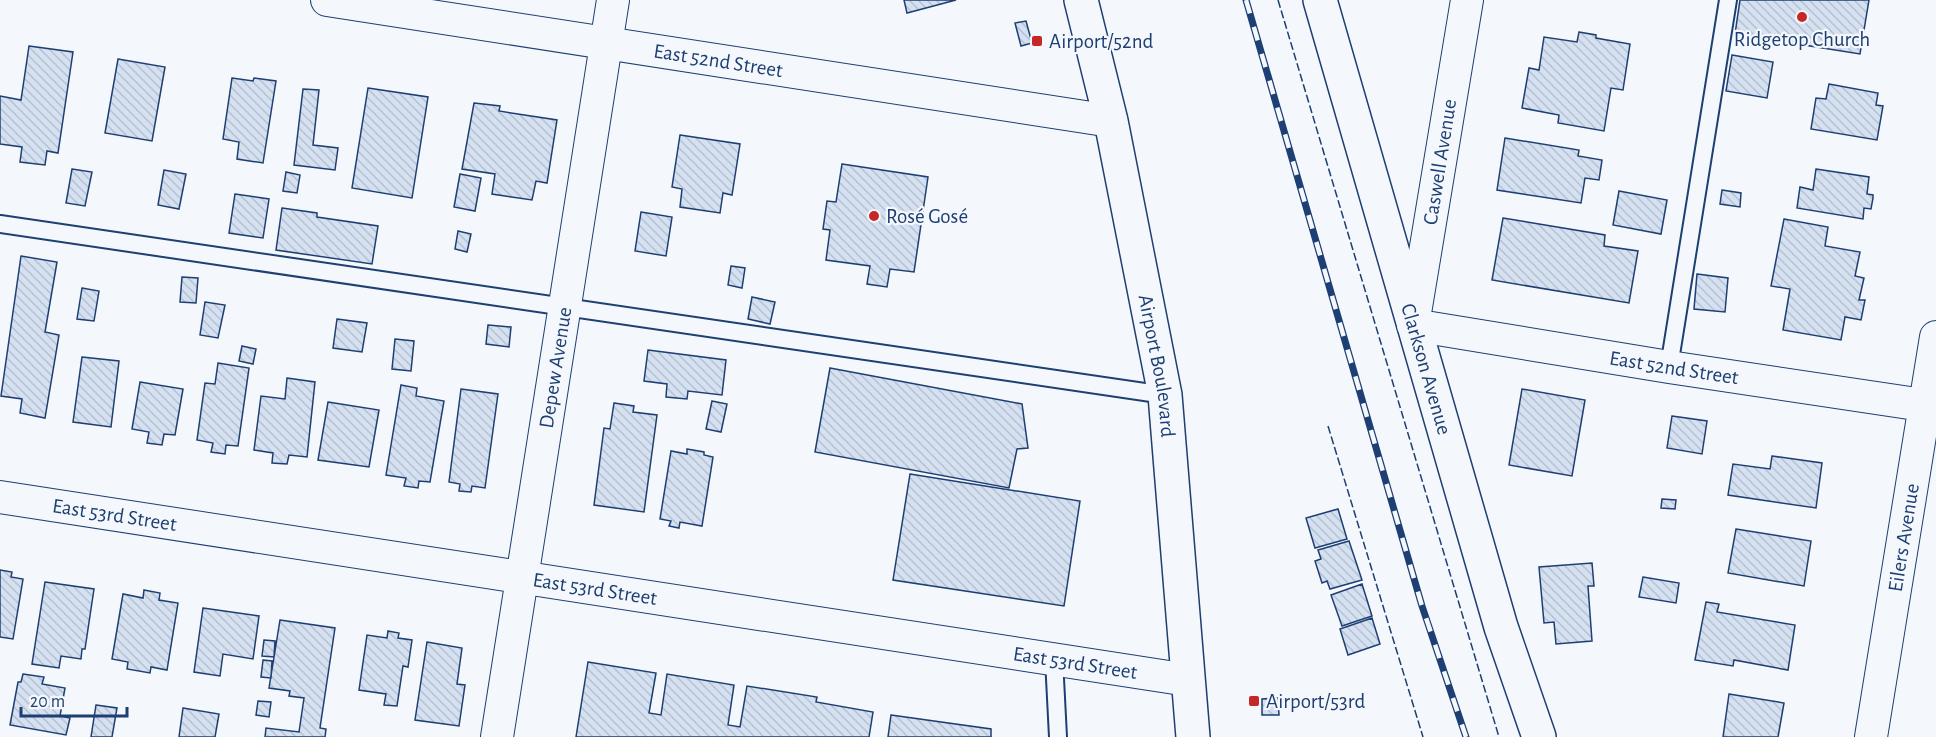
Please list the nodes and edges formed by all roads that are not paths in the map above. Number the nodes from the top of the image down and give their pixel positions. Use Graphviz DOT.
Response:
graph roads {
  1 [pos="327,0"];
  2 [pos="613,0"];
  3 [pos="1081,0"];
  4 [pos="1320,0"];
  5 [pos="1467,0"];
  6 [pos="1728,0"];
  7 [pos="607,43"];
  8 [pos="1111,121"];
  9 [pos="0,224"];
  10 [pos="565,307"];
  11 [pos="1413,325"];
  12 [pos="1936,337"];
  13 [pos="1669,367"];
  14 [pos="1165,395"];
  15 [pos="1931,406"];
  16 [pos="0,497"];
  17 [pos="522,577"];
  18 [pos="1054,659"];
  19 [pos="1188,680"];
  20 [pos="497,737"];
  21 [pos="1058,737"];
  22 [pos="1193,737"];
  23 [pos="1539,737"];
  24 [pos="1871,737"];
  1 -- 7 [label="street, East 52nd Street"];
  2 -- 7 [label="street, Depew Avenue"];
  3 -- 8 [label="street, Airport Boulevard"];
  4 -- 11 [label="street, Clarkson Avenue"];
  5 -- 11 [label="street, Caswell Avenue"];
  6 -- 13 [label="lane"];
  7 -- 8 [label="street, East 52nd Street"];
  7 -- 10 [label="street, Depew Avenue"];
  8 -- 14 [label="street, Airport Boulevard"];
  9 -- 10 [label="lane"];
  10 -- 14 [label="lane"];
  10 -- 17 [label="street, Depew Avenue"];
  11 -- 13 [label="street, East 52nd Street"];
  11 -- 23 [label="street, Clarkson Avenue"];
  12 -- 15 [label="street, Eilers Avenue"];
  13 -- 15 [label="street, East 52nd Street"];
  14 -- 19 [label="street, Airport Boulevard"];
  15 -- 24 [label="street, Eilers Avenue"];
  16 -- 17 [label="street, East 53rd Street"];
  17 -- 18 [label="street, East 53rd Street"];
  17 -- 20 [label="street, Depew Avenue"];
  18 -- 19 [label="street, East 53rd Street"];
  18 -- 21 [label="lane"];
  19 -- 22 [label="street, Airport Boulevard"];
}
